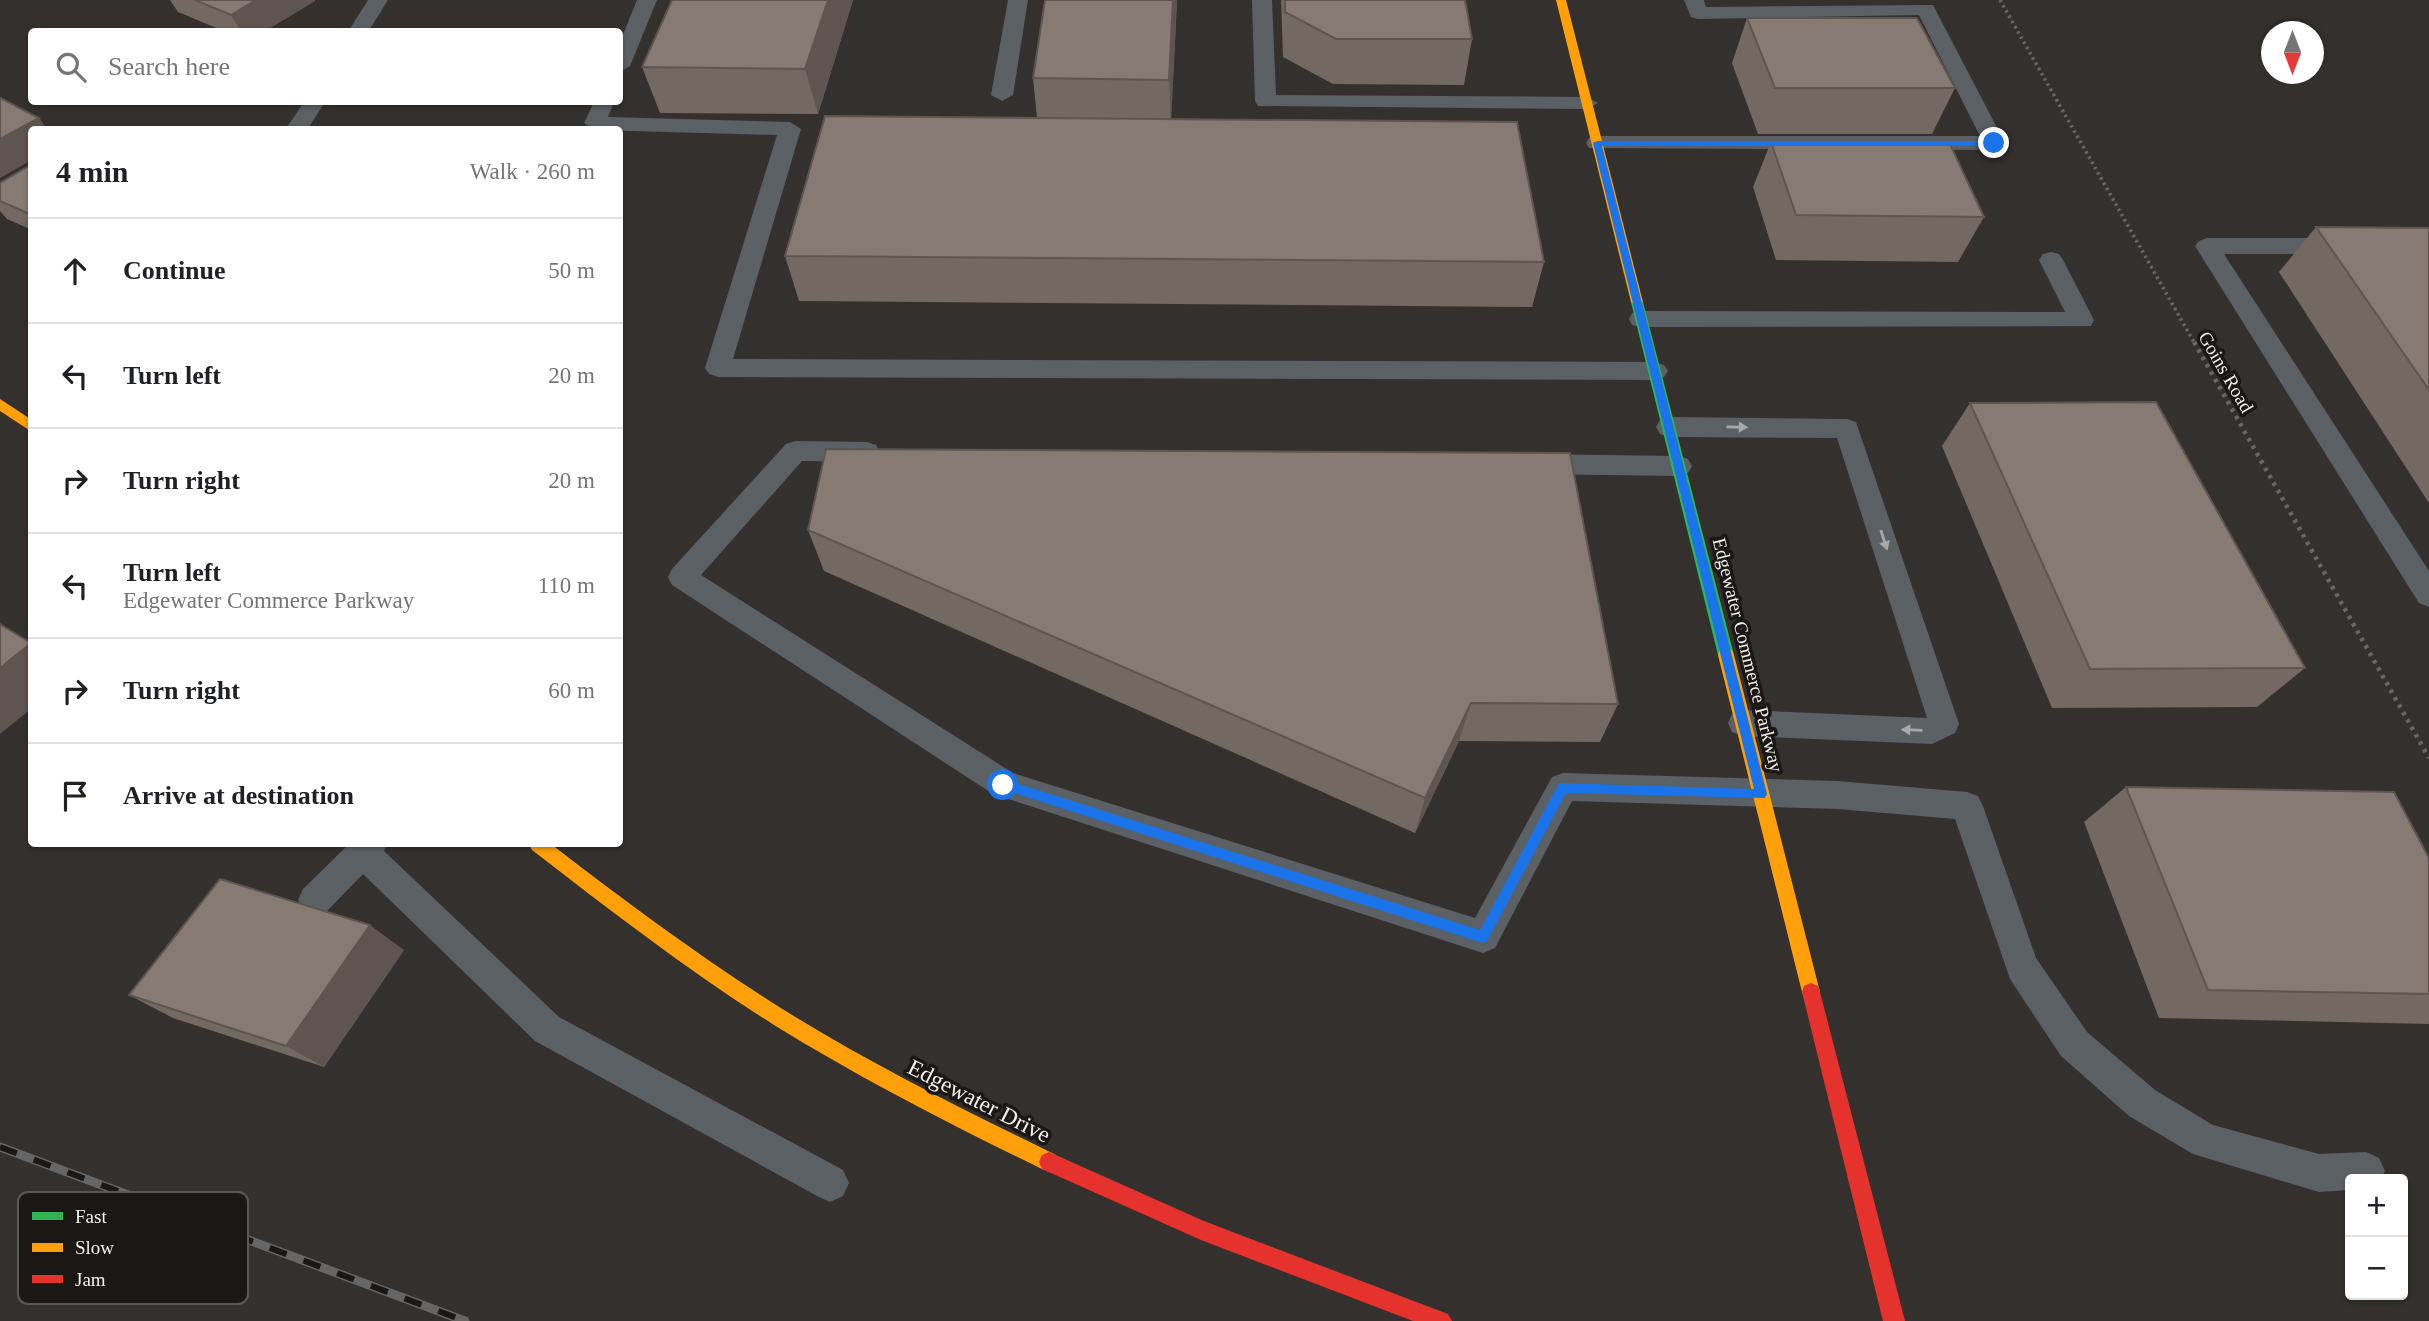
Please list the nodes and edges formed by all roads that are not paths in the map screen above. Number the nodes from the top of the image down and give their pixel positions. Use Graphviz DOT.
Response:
graph roads {
  1 [pos="377,0"];
  2 [pos="647,0"];
  3 [pos="1018,0"];
  4 [pos="1262,0"];
  5 [pos="1561,0"];
  6 [pos="1694,0"];
  7 [pos="360,28"];
  8 [pos="623,59"];
  9 [pos="1002,95"];
  10 [pos="1587,103"];
  11 [pos="312,105"];
  12 [pos="603,105"];
  13 [pos="299,126"];
  14 [pos="1597,143"];
  15 [pos="2360,246"];
  16 [pos="2052,260"];
  17 [pos="1641,319"];
  18 [pos="1655,371"];
  19 [pos="0,404"];
  20 [pos="28,424"];
  21 [pos="1669,427"];
  22 [pos="893,453"];
  23 [pos="1505,464"];
  24 [pos="1679,466"];
  25 [pos="2429,595"];
  26 [pos="1743,723"];
  27 [pos="1761,794"];
  28 [pos="542,847"];
  29 [pos="367,848"];
  30 [pos="315,900"];
  31 [pos="2365,1171"];
  32 [pos="830,1183"];
  33 [pos="1441,1321"];
  34 [pos="1894,1321"];
  1 -- 7 [label="lane"];
  2 -- 8 [label="lane"];
  3 -- 9 [label="lane"];
  4 -- 10 [label="lane"];
  5 -- 10 [label="street, Edgewater Commerce Parkway"];
  6 -- 14 [label="lane"];
  10 -- 14 [label="street, Edgewater Commerce Parkway"];
  11 -- 13 [label="lane"];
  12 -- 18 [label="lane"];
  14 -- 17 [label="street, Edgewater Commerce Parkway"];
  15 -- 25 [label="lane"];
  16 -- 17 [label="lane"];
  17 -- 18 [label="street, Edgewater Commerce Parkway"];
  18 -- 21 [label="street, Edgewater Commerce Parkway"];
  19 -- 20 [label="street"];
  21 -- 24 [label="street, Edgewater Commerce Parkway"];
  21 -- 26 [label="lane, one-way"];
  22 -- 27 [label="lane"];
  23 -- 24 [label="lane"];
  24 -- 26 [label="street, Edgewater Commerce Parkway"];
  26 -- 27 [label="street, Edgewater Commerce Parkway"];
  27 -- 31 [label="lane"];
  27 -- 34 [label="street, Edgewater Commerce Parkway"];
  28 -- 33 [label="street, Edgewater Drive"];
  29 -- 30 [label="lane"];
  29 -- 32 [label="lane"];
}
